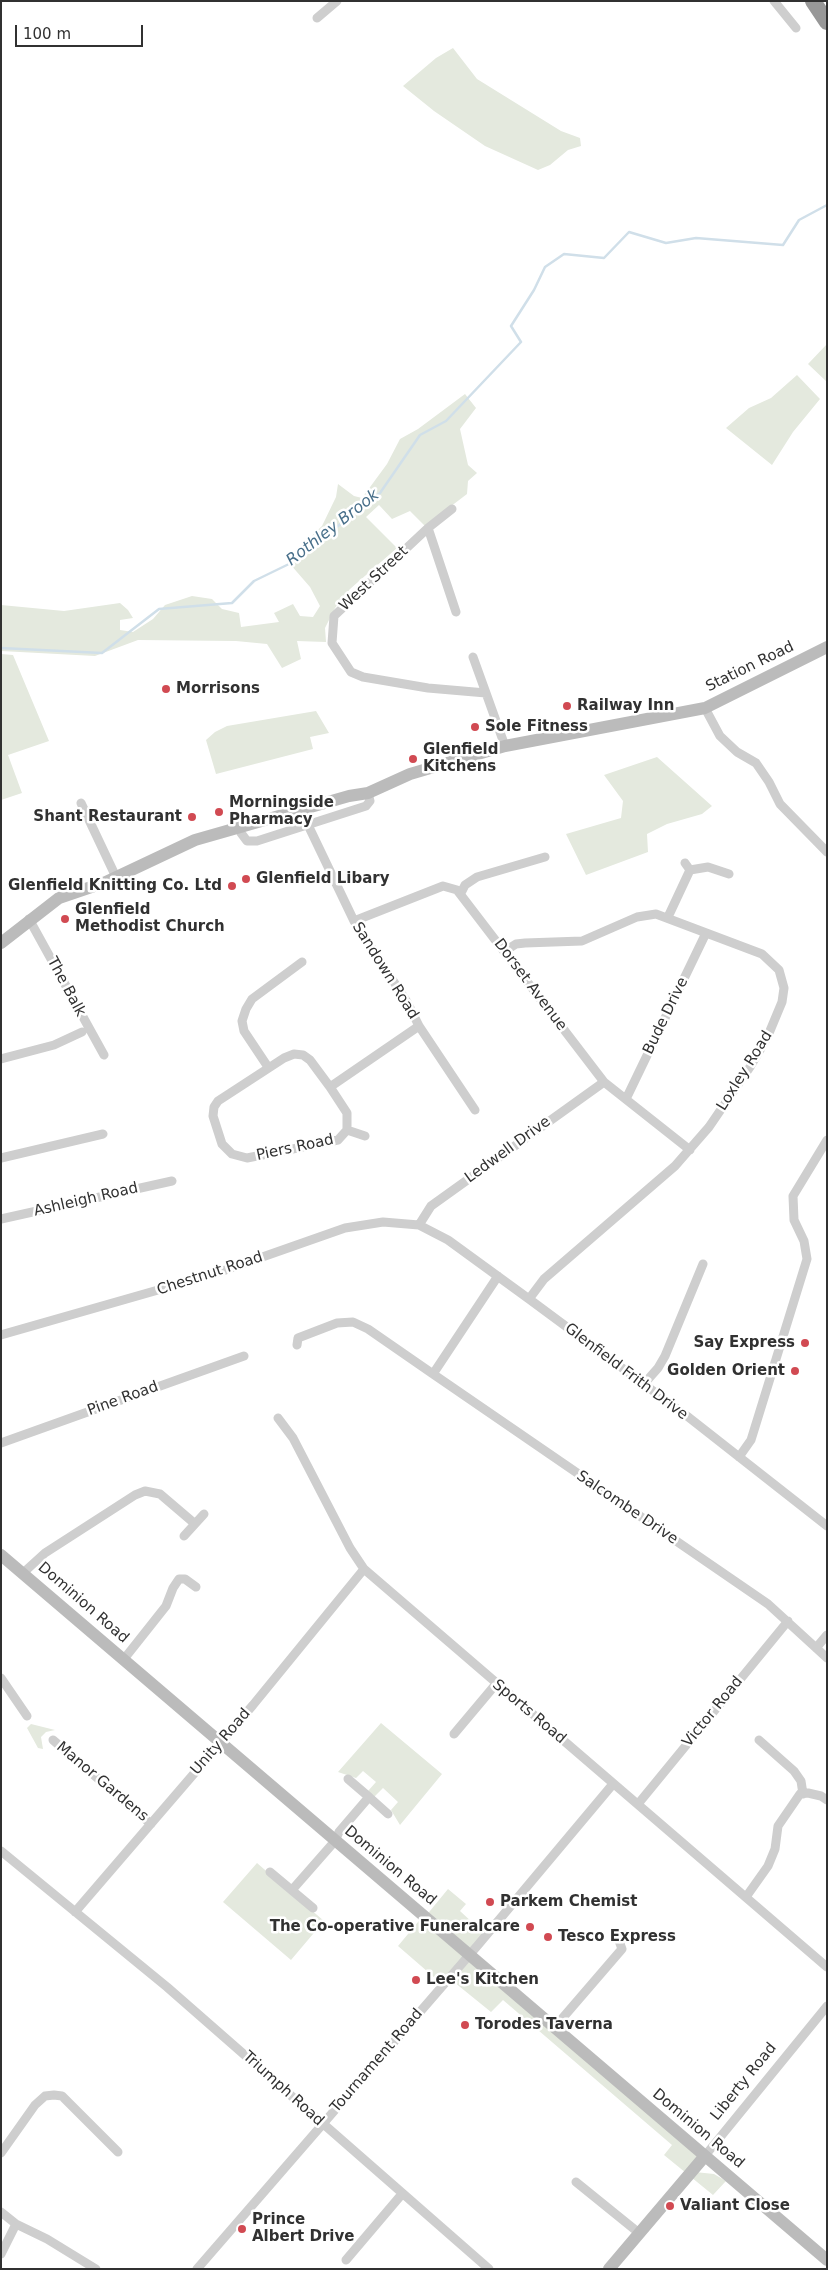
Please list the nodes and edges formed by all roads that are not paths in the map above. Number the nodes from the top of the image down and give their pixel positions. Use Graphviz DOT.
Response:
graph roads {
  1 [pos="337,1"];
  2 [pos="774,1"];
  3 [pos="813,1"];
  4 [pos="317,18"];
  5 [pos="827,22"];
  6 [pos="796,28"];
  7 [pos="452,509"];
  8 [pos="428,528"];
  9 [pos="456,612"];
  10 [pos="827,647"];
  11 [pos="473,657"];
  12 [pos="486,693"];
  13 [pos="705,708"];
  14 [pos="505,746"];
  15 [pos="368,793"];
  16 [pos="81,803"];
  17 [pos="308,825"];
  18 [pos="239,827"];
  19 [pos="827,852"];
  20 [pos="545,857"];
  21 [pos="729,874"];
  22 [pos="116,877"];
  23 [pos="461,893"];
  24 [pos="668,918"];
  25 [pos="29,920"];
  26 [pos="354,920"];
  27 [pos="706,933"];
  28 [pos="1,943"];
  29 [pos="505,952"];
  30 [pos="302,962"];
  31 [pos="419,1026"];
  32 [pos="82,1032"];
  33 [pos="104,1055"];
  34 [pos="1,1059"];
  35 [pos="268,1067"];
  36 [pos="604,1082"];
  37 [pos="330,1087"];
  38 [pos="626,1099"];
  39 [pos="475,1110"];
  40 [pos="347,1130"];
  41 [pos="103,1134"];
  42 [pos="367,1138"];
  43 [pos="827,1140"];
  44 [pos="690,1150"];
  45 [pos="1,1158"];
  46 [pos="172,1181"];
  47 [pos="1,1219"];
  48 [pos="420,1225"];
  49 [pos="703,1264"];
  50 [pos="498,1276"];
  51 [pos="529,1299"];
  52 [pos="1,1335"];
  53 [pos="298,1345"];
  54 [pos="244,1356"];
  55 [pos="433,1374"];
  56 [pos="643,1385"];
  57 [pos="278,1418"];
  58 [pos="1,1443"];
  59 [pos="739,1457"];
  60 [pos="204,1514"];
  61 [pos="194,1523"];
  62 [pos="827,1526"];
  63 [pos="184,1536"];
  64 [pos="1,1555"];
  65 [pos="364,1569"];
  66 [pos="23,1573"];
  67 [pos="196,1587"];
  68 [pos="788,1621"];
  69 [pos="827,1635"];
  70 [pos="816,1648"];
  71 [pos="827,1658"];
  72 [pos="124,1659"];
  73 [pos="1,1678"];
  74 [pos="496,1684"];
  75 [pos="27,1716"];
  76 [pos="454,1734"];
  77 [pos="53,1740"];
  78 [pos="759,1740"];
  79 [pos="221,1742"];
  80 [pos="348,1779"];
  81 [pos="614,1784"];
  82 [pos="803,1794"];
  83 [pos="369,1797"];
  84 [pos="827,1800"];
  85 [pos="638,1804"];
  86 [pos="388,1814"];
  87 [pos="151,1824"];
  88 [pos="335,1841"];
  89 [pos="1,1851"];
  90 [pos="270,1872"];
  91 [pos="292,1890"];
  92 [pos="746,1897"];
  93 [pos="313,1908"];
  94 [pos="75,1912"];
  95 [pos="618,1938"];
  96 [pos="469,1954"];
  97 [pos="827,1967"];
  98 [pos="827,2006"];
  99 [pos="554,2028"];
  100 [pos="323,2124"];
  101 [pos="1,2152"];
  102 [pos="118,2152"];
  103 [pos="704,2157"];
  104 [pos="576,2182"];
  105 [pos="402,2194"];
  106 [pos="1,2212"];
  107 [pos="16,2224"];
  108 [pos="639,2233"];
  109 [pos="1,2254"];
  110 [pos="346,2260"];
  111 [pos="827,2260"];
  112 [pos="96,2269"];
  113 [pos="197,2269"];
  114 [pos="489,2269"];
  115 [pos="609,2269"];
  1 -- 4 [label="street"];
  2 -- 6 [label="street"];
  3 -- 5 [label="highway"];
  7 -- 8 [label="street, West Street"];
  8 -- 9 [label="street"];
  8 -- 12 [label="street, West Street"];
  10 -- 13 [label="street, Station Road"];
  11 -- 12 [label="street"];
  12 -- 14 [label="street"];
  13 -- 14 [label="street, Station Road"];
  13 -- 19 [label="street"];
  14 -- 15 [label="street, Station Road"];
  15 -- 17 [label="street, Station Road"];
  15 -- 18 [label="street, Station Road"];
  16 -- 22 [label="street"];
  17 -- 18 [label="street, Station Road"];
  17 -- 26 [label="street, Sandown Road"];
  18 -- 22 [label="street, Station Road"];
  20 -- 23 [label="street"];
  21 -- 24 [label="street"];
  22 -- 25 [label="street, Station Road"];
  23 -- 26 [label="street"];
  23 -- 29 [label="street, Dorset Avenue"];
  24 -- 27 [label="street, Loxley Road"];
  24 -- 29 [label="street, Loxley Road"];
  25 -- 28 [label="street, Station Road"];
  25 -- 33 [label="street, The Balk"];
  26 -- 31 [label="street, Sandown Road"];
  27 -- 38 [label="street, Bude Drive"];
  27 -- 44 [label="street, Loxley Road"];
  29 -- 36 [label="street, Dorset Avenue"];
  30 -- 35 [label="street"];
  31 -- 37 [label="street"];
  31 -- 39 [label="street, Sandown Road"];
  32 -- 34 [label="street"];
  35 -- 37 [label="street, Piers Road"];
  35 -- 40 [label="street, Piers Road"];
  36 -- 38 [label="street, Dorset Avenue"];
  36 -- 48 [label="street, Ledwell Drive"];
  37 -- 40 [label="street, Piers Road"];
  38 -- 44 [label="street, Dorset Avenue"];
  40 -- 42 [label="street, Piers Road"];
  41 -- 45 [label="street"];
  43 -- 59 [label="street"];
  44 -- 51 [label="street, Loxley Road"];
  46 -- 47 [label="street, Ashleigh Road"];
  48 -- 50 [label="street, Glenfield Frith Drive"];
  48 -- 52 [label="street, Chestnut Road"];
  49 -- 56 [label="street"];
  50 -- 51 [label="street, Glenfield Frith Drive"];
  50 -- 55 [label="street"];
  51 -- 56 [label="street, Glenfield Frith Drive"];
  53 -- 55 [label="street, Salcombe Drive"];
  54 -- 58 [label="street, Pine Road"];
  55 -- 68 [label="street, Salcombe Drive"];
  56 -- 59 [label="street, Glenfield Frith Drive"];
  57 -- 65 [label="street, Sports Road"];
  59 -- 62 [label="street, Glenfield Frith Drive"];
  60 -- 61 [label="street"];
  61 -- 63 [label="street"];
  61 -- 66 [label="street"];
  64 -- 66 [label="street, Dominion Road"];
  65 -- 74 [label="street, Sports Road"];
  65 -- 79 [label="street, Unity Road"];
  66 -- 72 [label="street, Dominion Road"];
  67 -- 72 [label="street"];
  68 -- 70 [label="street, Salcombe Drive"];
  68 -- 85 [label="street, Victor Road"];
  69 -- 70 [label="street"];
  70 -- 71 [label="street, Salcombe Drive"];
  72 -- 79 [label="street, Dominion Road"];
  73 -- 75 [label="street"];
  74 -- 76 [label="street"];
  74 -- 81 [label="street, Sports Road"];
  77 -- 87 [label="street, Manor Gardens"];
  78 -- 82 [label="street"];
  79 -- 87 [label="street, Unity Road"];
  79 -- 88 [label="street, Dominion Road"];
  80 -- 83 [label="street"];
  81 -- 85 [label="street, Sports Road"];
  81 -- 96 [label="street, Tournament Road"];
  82 -- 84 [label="street"];
  82 -- 92 [label="street"];
  83 -- 86 [label="street"];
  83 -- 88 [label="street"];
  85 -- 92 [label="street, Sports Road"];
  87 -- 94 [label="street, Unity Road"];
  88 -- 91 [label="street"];
  88 -- 96 [label="street, Dominion Road"];
  89 -- 94 [label="street, Triumph Road"];
  90 -- 91 [label="street"];
  91 -- 93 [label="street"];
  92 -- 97 [label="street, Sports Road"];
  94 -- 100 [label="street, Triumph Road"];
  95 -- 99 [label="street"];
  96 -- 99 [label="street, Dominion Road"];
  96 -- 100 [label="street, Tournament Road"];
  98 -- 103 [label="street, Liberty Road"];
  99 -- 103 [label="street, Dominion Road"];
  100 -- 105 [label="street, Triumph Road"];
  100 -- 113 [label="street, Tournament Road"];
  101 -- 102 [label="street"];
  103 -- 108 [label="street, Liberty Road"];
  103 -- 111 [label="street, Dominion Road"];
  104 -- 108 [label="street"];
  105 -- 110 [label="street"];
  105 -- 114 [label="street, Triumph Road"];
  106 -- 107 [label="street"];
  107 -- 109 [label="street"];
  107 -- 112 [label="street"];
  108 -- 115 [label="street, Liberty Road"];
}
